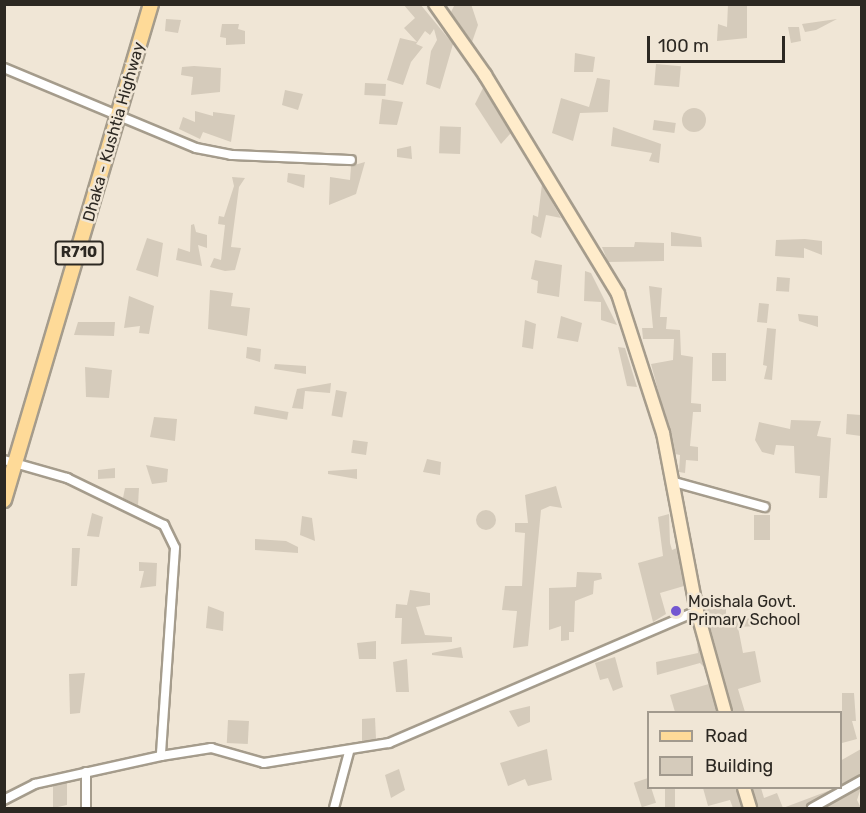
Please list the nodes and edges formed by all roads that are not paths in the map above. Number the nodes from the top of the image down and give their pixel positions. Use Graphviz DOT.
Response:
graph roads {
  1 [pos="151,4"];
  2 [pos="435,4"];
  3 [pos="4,68"];
  4 [pos="119,113"];
  5 [pos="351,160"];
  6 [pos="10,460"];
  7 [pos="674,482"];
  8 [pos="4,500"];
  9 [pos="765,507"];
  10 [pos="697,611"];
  11 [pos="725,711"];
  12 [pos="349,753"];
  13 [pos="161,756"];
  14 [pos="86,772"];
  15 [pos="861,780"];
  16 [pos="744,789"];
  17 [pos="4,800"];
  18 [pos="86,808"];
  19 [pos="334,808"];
  20 [pos="750,808"];
  21 [pos="812,808"];
  1 -- 4 [label="main road, Dhaka - Kushtia Highway / R710"];
  2 -- 7 [label="street"];
  3 -- 4 [label="street"];
  4 -- 5 [label="street"];
  4 -- 6 [label="main road, Dhaka - Kushtia Highway / R710"];
  6 -- 8 [label="main road, Dhaka - Kushtia Highway / R710"];
  6 -- 13 [label="street"];
  7 -- 9 [label="street"];
  7 -- 10 [label="street"];
  10 -- 11 [label="street"];
  10 -- 12 [label="street"];
  12 -- 13 [label="street"];
  12 -- 19 [label="street"];
  13 -- 14 [label="street"];
  14 -- 17 [label="street"];
  14 -- 18 [label="street"];
  15 -- 21 [label="street"];
  16 -- 20 [label="street"];
}
